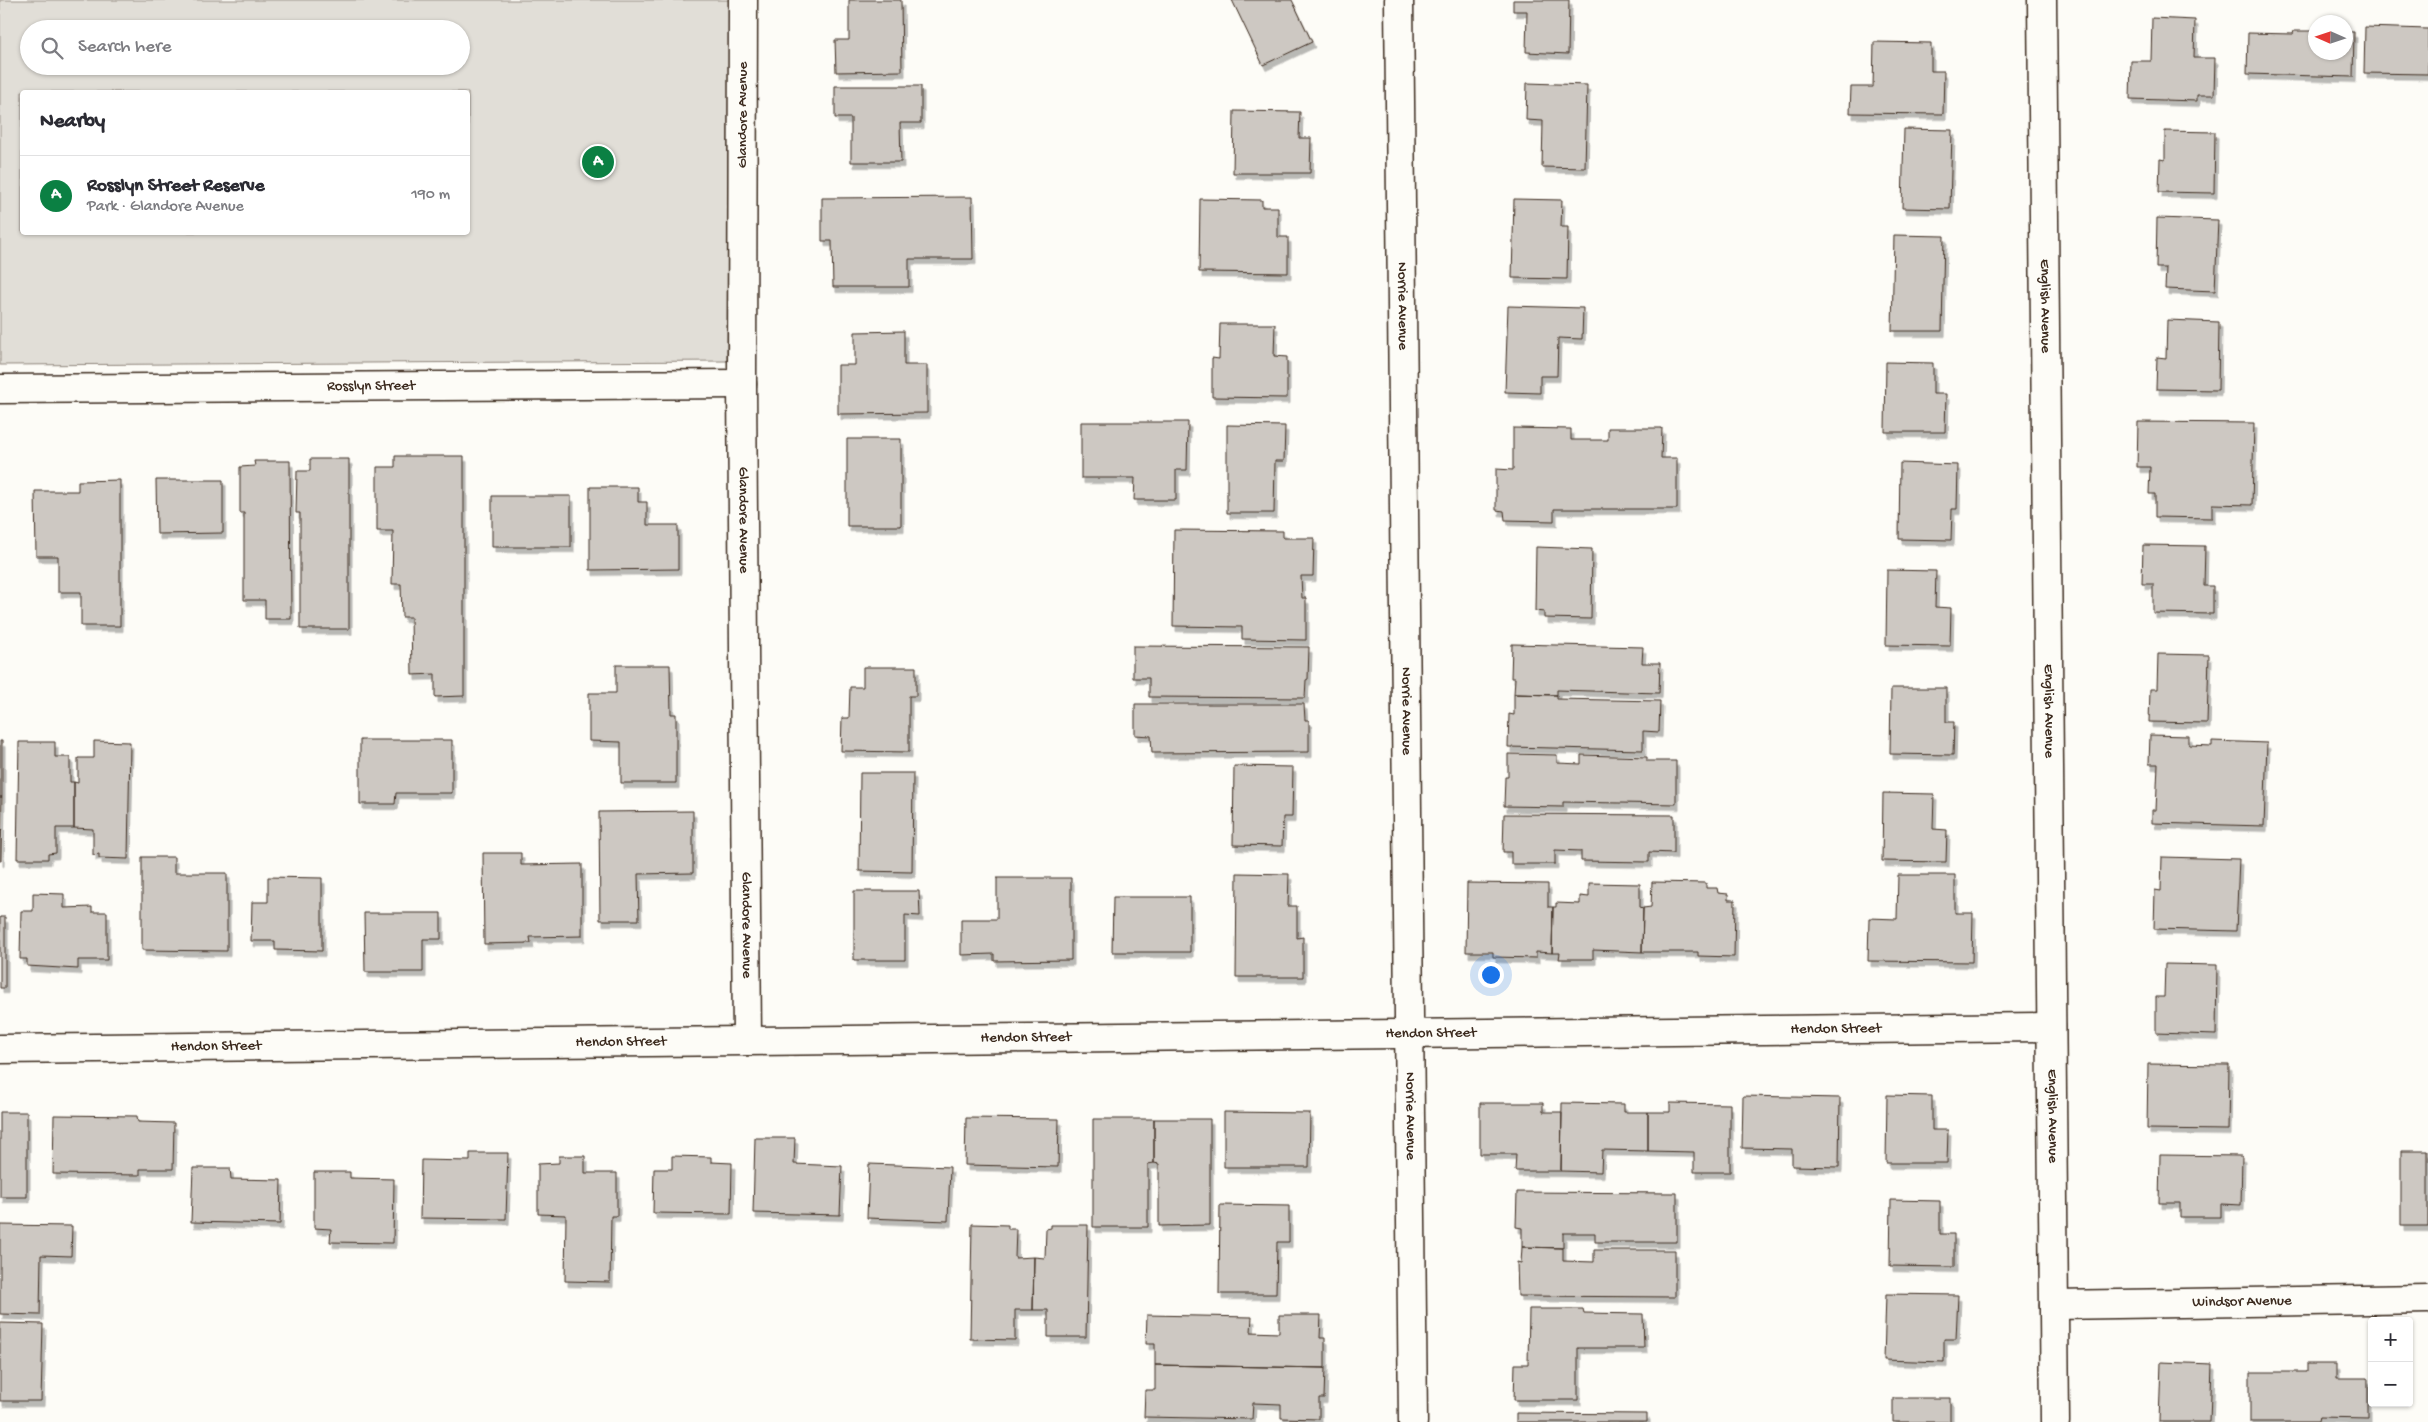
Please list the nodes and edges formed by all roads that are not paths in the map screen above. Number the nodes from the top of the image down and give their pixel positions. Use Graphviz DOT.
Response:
graph roads {
  1 [pos="743,0"];
  2 [pos="1399,0"];
  3 [pos="2042,0"];
  4 [pos="742,384"];
  5 [pos="0,389"];
  6 [pos="2051,1027"];
  7 [pos="1410,1034"];
  8 [pos="747,1041"];
  9 [pos="0,1049"];
  10 [pos="2428,1299"];
  11 [pos="2054,1305"];
  12 [pos="1413,1422"];
  13 [pos="2055,1422"];
  1 -- 4 [label="street, Glandore Avenue"];
  2 -- 7 [label="street, Norrie Avenue"];
  3 -- 6 [label="street, English Avenue"];
  4 -- 5 [label="street, Rosslyn Street"];
  4 -- 8 [label="street, Glandore Avenue"];
  6 -- 7 [label="street, Hendon Street"];
  6 -- 11 [label="street, English Avenue"];
  7 -- 8 [label="street, Hendon Street"];
  7 -- 12 [label="street, Norrie Avenue"];
  8 -- 9 [label="street, Hendon Street"];
  10 -- 11 [label="street, Windsor Avenue"];
  11 -- 13 [label="street, English Avenue"];
}
